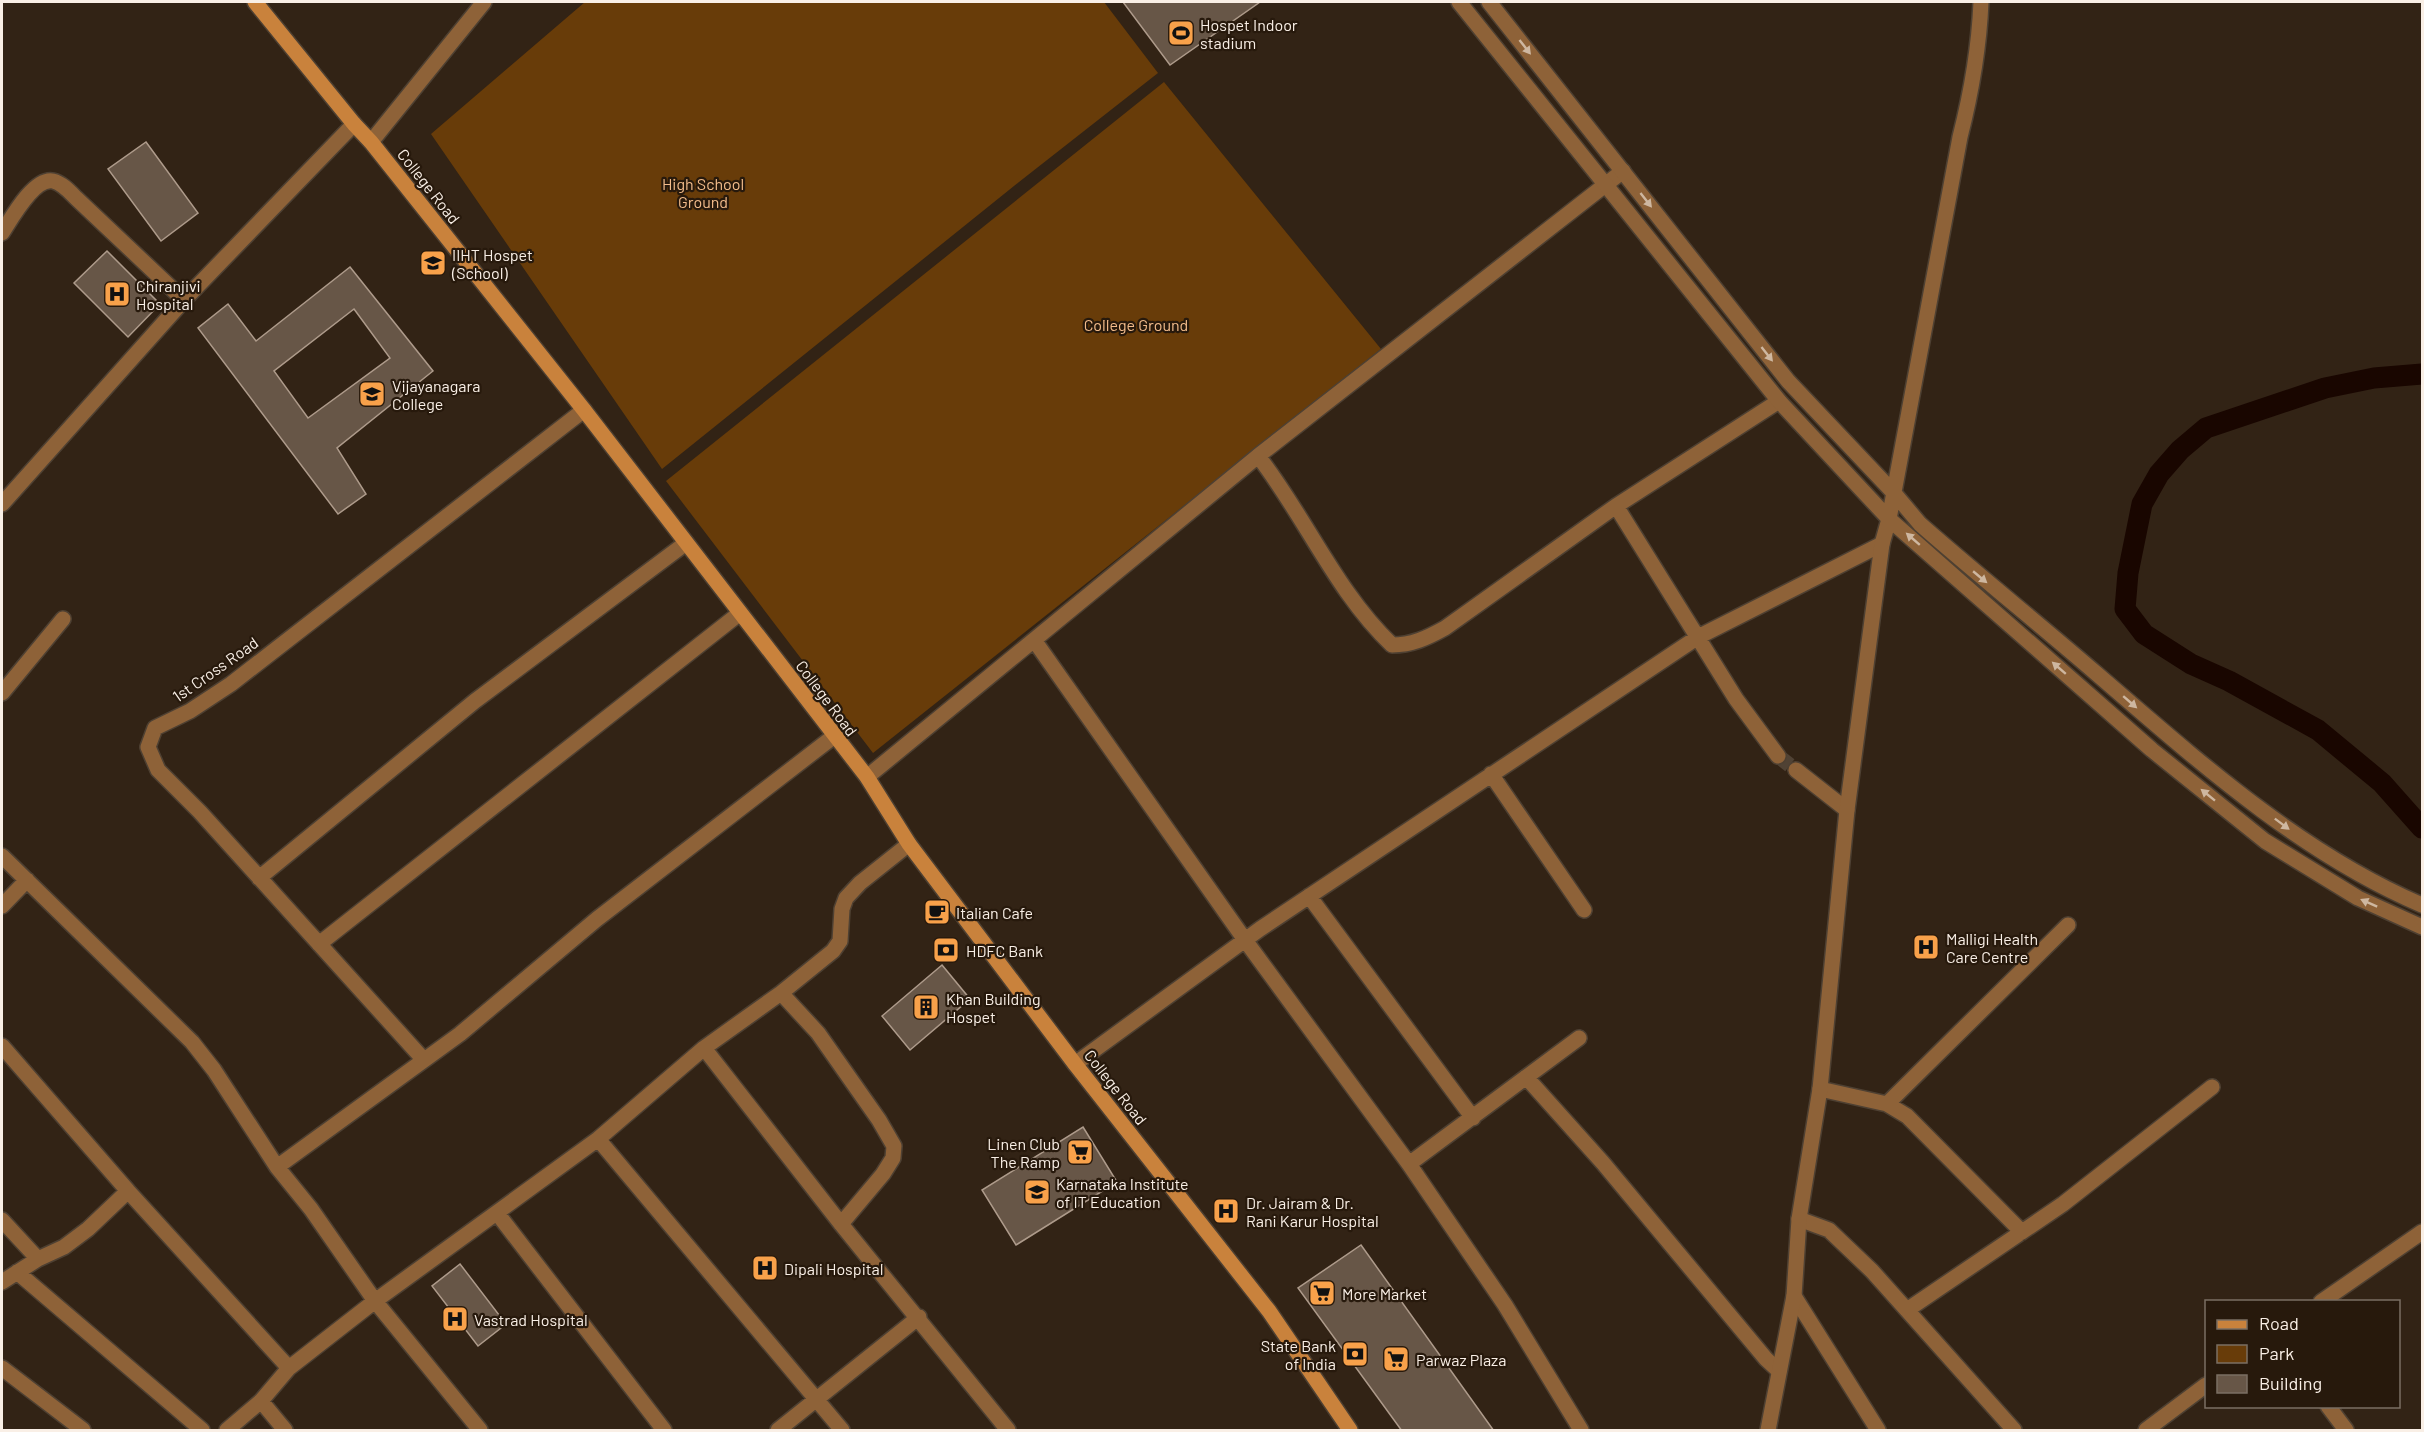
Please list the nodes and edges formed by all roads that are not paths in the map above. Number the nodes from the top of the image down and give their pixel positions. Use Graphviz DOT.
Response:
graph roads {
  1 [pos="255,2"];
  2 [pos="484,2"];
  3 [pos="1459,2"];
  4 [pos="1489,2"];
  5 [pos="1981,2"];
  6 [pos="354,124"];
  7 [pos="371,142"];
  8 [pos="1623,171"];
  9 [pos="1606,183"];
  10 [pos="2,233"];
  11 [pos="184,300"];
  12 [pos="1779,401"];
  13 [pos="584,410"];
  14 [pos="1258,456"];
  15 [pos="1893,493"];
  16 [pos="2,504"];
  17 [pos="1616,507"];
  18 [pos="1889,519"];
  19 [pos="686,543"];
  20 [pos="1882,544"];
  21 [pos="740,613"];
  22 [pos="63,619"];
  23 [pos="1698,637"];
  24 [pos="1034,640"];
  25 [pos="2,693"];
  26 [pos="834,737"];
  27 [pos="1778,756"];
  28 [pos="1796,770"];
  29 [pos="1491,774"];
  30 [pos="867,777"];
  31 [pos="1847,810"];
  32 [pos="909,844"];
  33 [pos="2,856"];
  34 [pos="259,878"];
  35 [pos="27,880"];
  36 [pos="1309,896"];
  37 [pos="2422,905"];
  38 [pos="2,906"];
  39 [pos="1584,910"];
  40 [pos="2068,925"];
  41 [pos="2422,927"];
  42 [pos="1245,940"];
  43 [pos="319,944"];
  44 [pos="781,993"];
  45 [pos="1579,1038"];
  46 [pos="2,1046"];
  47 [pos="704,1048"];
  48 [pos="424,1060"];
  49 [pos="1075,1064"];
  50 [pos="1526,1077"];
  51 [pos="2212,1087"];
  52 [pos="1820,1089"];
  53 [pos="1887,1104"];
  54 [pos="1473,1118"];
  55 [pos="598,1139"];
  56 [pos="1409,1164"];
  57 [pos="277,1167"];
  58 [pos="128,1191"];
  59 [pos="497,1213"];
  60 [pos="1799,1219"];
  61 [pos="2,1220"];
  62 [pos="841,1224"];
  63 [pos="2022,1232"];
  64 [pos="2422,1232"];
  65 [pos="38,1258"];
  66 [pos="17,1272"];
  67 [pos="2,1282"];
  68 [pos="1794,1296"];
  69 [pos="2324,1300"];
  70 [pos="375,1301"];
  71 [pos="1907,1310"];
  72 [pos="918,1317"];
  73 [pos="2,1368"];
  74 [pos="289,1368"];
  75 [pos="1779,1371"];
  76 [pos="2205,1386"];
  77 [pos="816,1399"];
  78 [pos="261,1401"];
  79 [pos="2329,1408"];
  80 [pos="83,1431"];
  81 [pos="201,1431"];
  82 [pos="227,1431"];
  83 [pos="285,1431"];
  84 [pos="480,1431"];
  85 [pos="664,1431"];
  86 [pos="778,1431"];
  87 [pos="842,1431"];
  88 [pos="1008,1431"];
  89 [pos="1350,1431"];
  90 [pos="1581,1431"];
  91 [pos="1768,1431"];
  92 [pos="1878,1431"];
  93 [pos="2014,1431"];
  94 [pos="2146,1431"];
  95 [pos="2346,1431"];
  1 -- 6 [label="main road, College Road"];
  2 -- 7 [label="street"];
  3 -- 9 [label="street"];
  4 -- 8 [label="street, one-way"];
  5 -- 15 [label="street"];
  6 -- 7 [label="main road, College Road"];
  6 -- 11 [label="street"];
  7 -- 13 [label="main road, College Road"];
  8 -- 9 [label="street"];
  8 -- 15 [label="street, one-way"];
  9 -- 12 [label="street"];
  9 -- 14 [label="street"];
  10 -- 11 [label="street"];
  11 -- 16 [label="street"];
  12 -- 17 [label="street"];
  12 -- 18 [label="street"];
  13 -- 19 [label="main road, College Road"];
  13 -- 34 [label="street, 1st Cross Road"];
  14 -- 17 [label="street"];
  14 -- 24 [label="street"];
  15 -- 18 [label="street"];
  15 -- 37 [label="street, one-way"];
  17 -- 23 [label="street"];
  18 -- 20 [label="street"];
  41 -- 18 [label="street, one-way"];
  19 -- 21 [label="main road, College Road"];
  19 -- 34 [label="street"];
  20 -- 23 [label="street"];
  20 -- 31 [label="street"];
  21 -- 26 [label="main road, College Road"];
  21 -- 43 [label="street"];
  22 -- 25 [label="street"];
  23 -- 27 [label="street"];
  23 -- 29 [label="street"];
  24 -- 30 [label="street"];
  24 -- 42 [label="street"];
  26 -- 30 [label="main road, College Road"];
  26 -- 48 [label="street"];
  28 -- 31 [label="street"];
  29 -- 36 [label="street"];
  29 -- 39 [label="street"];
  30 -- 32 [label="main road, College Road"];
  31 -- 52 [label="street"];
  32 -- 44 [label="street"];
  32 -- 49 [label="main road, College Road"];
  33 -- 35 [label="street"];
  34 -- 43 [label="street, 1st Cross Road"];
  35 -- 38 [label="street"];
  35 -- 57 [label="street"];
  36 -- 42 [label="street"];
  36 -- 54 [label="street"];
  40 -- 53 [label="street"];
  42 -- 49 [label="street"];
  42 -- 56 [label="street"];
  43 -- 48 [label="street, 1st Cross Road"];
  44 -- 47 [label="street"];
  44 -- 62 [label="street"];
  45 -- 50 [label="street"];
  46 -- 58 [label="street"];
  47 -- 55 [label="street"];
  47 -- 62 [label="street"];
  48 -- 57 [label="street"];
  49 -- 89 [label="main road, College Road"];
  50 -- 54 [label="street"];
  50 -- 75 [label="street"];
  51 -- 63 [label="street"];
  52 -- 53 [label="street"];
  52 -- 60 [label="street"];
  53 -- 63 [label="street"];
  54 -- 56 [label="street"];
  55 -- 59 [label="street"];
  55 -- 77 [label="street"];
  56 -- 90 [label="street"];
  57 -- 70 [label="street"];
  58 -- 65 [label="street"];
  58 -- 74 [label="street"];
  59 -- 70 [label="street"];
  59 -- 85 [label="street"];
  60 -- 68 [label="street"];
  60 -- 71 [label="street"];
  61 -- 65 [label="street"];
  62 -- 72 [label="street"];
  63 -- 71 [label="street"];
  64 -- 69 [label="street"];
  65 -- 66 [label="street"];
  66 -- 67 [label="street"];
  66 -- 81 [label="street"];
  68 -- 75 [label="street"];
  68 -- 92 [label="street"];
  70 -- 74 [label="street"];
  70 -- 84 [label="street"];
  71 -- 93 [label="street"];
  72 -- 77 [label="street"];
  72 -- 88 [label="street"];
  73 -- 80 [label="street"];
  74 -- 78 [label="street"];
  75 -- 91 [label="street"];
  76 -- 94 [label="street"];
  77 -- 86 [label="street"];
  77 -- 87 [label="street"];
  78 -- 82 [label="street"];
  78 -- 83 [label="street"];
  79 -- 95 [label="street"];
}
